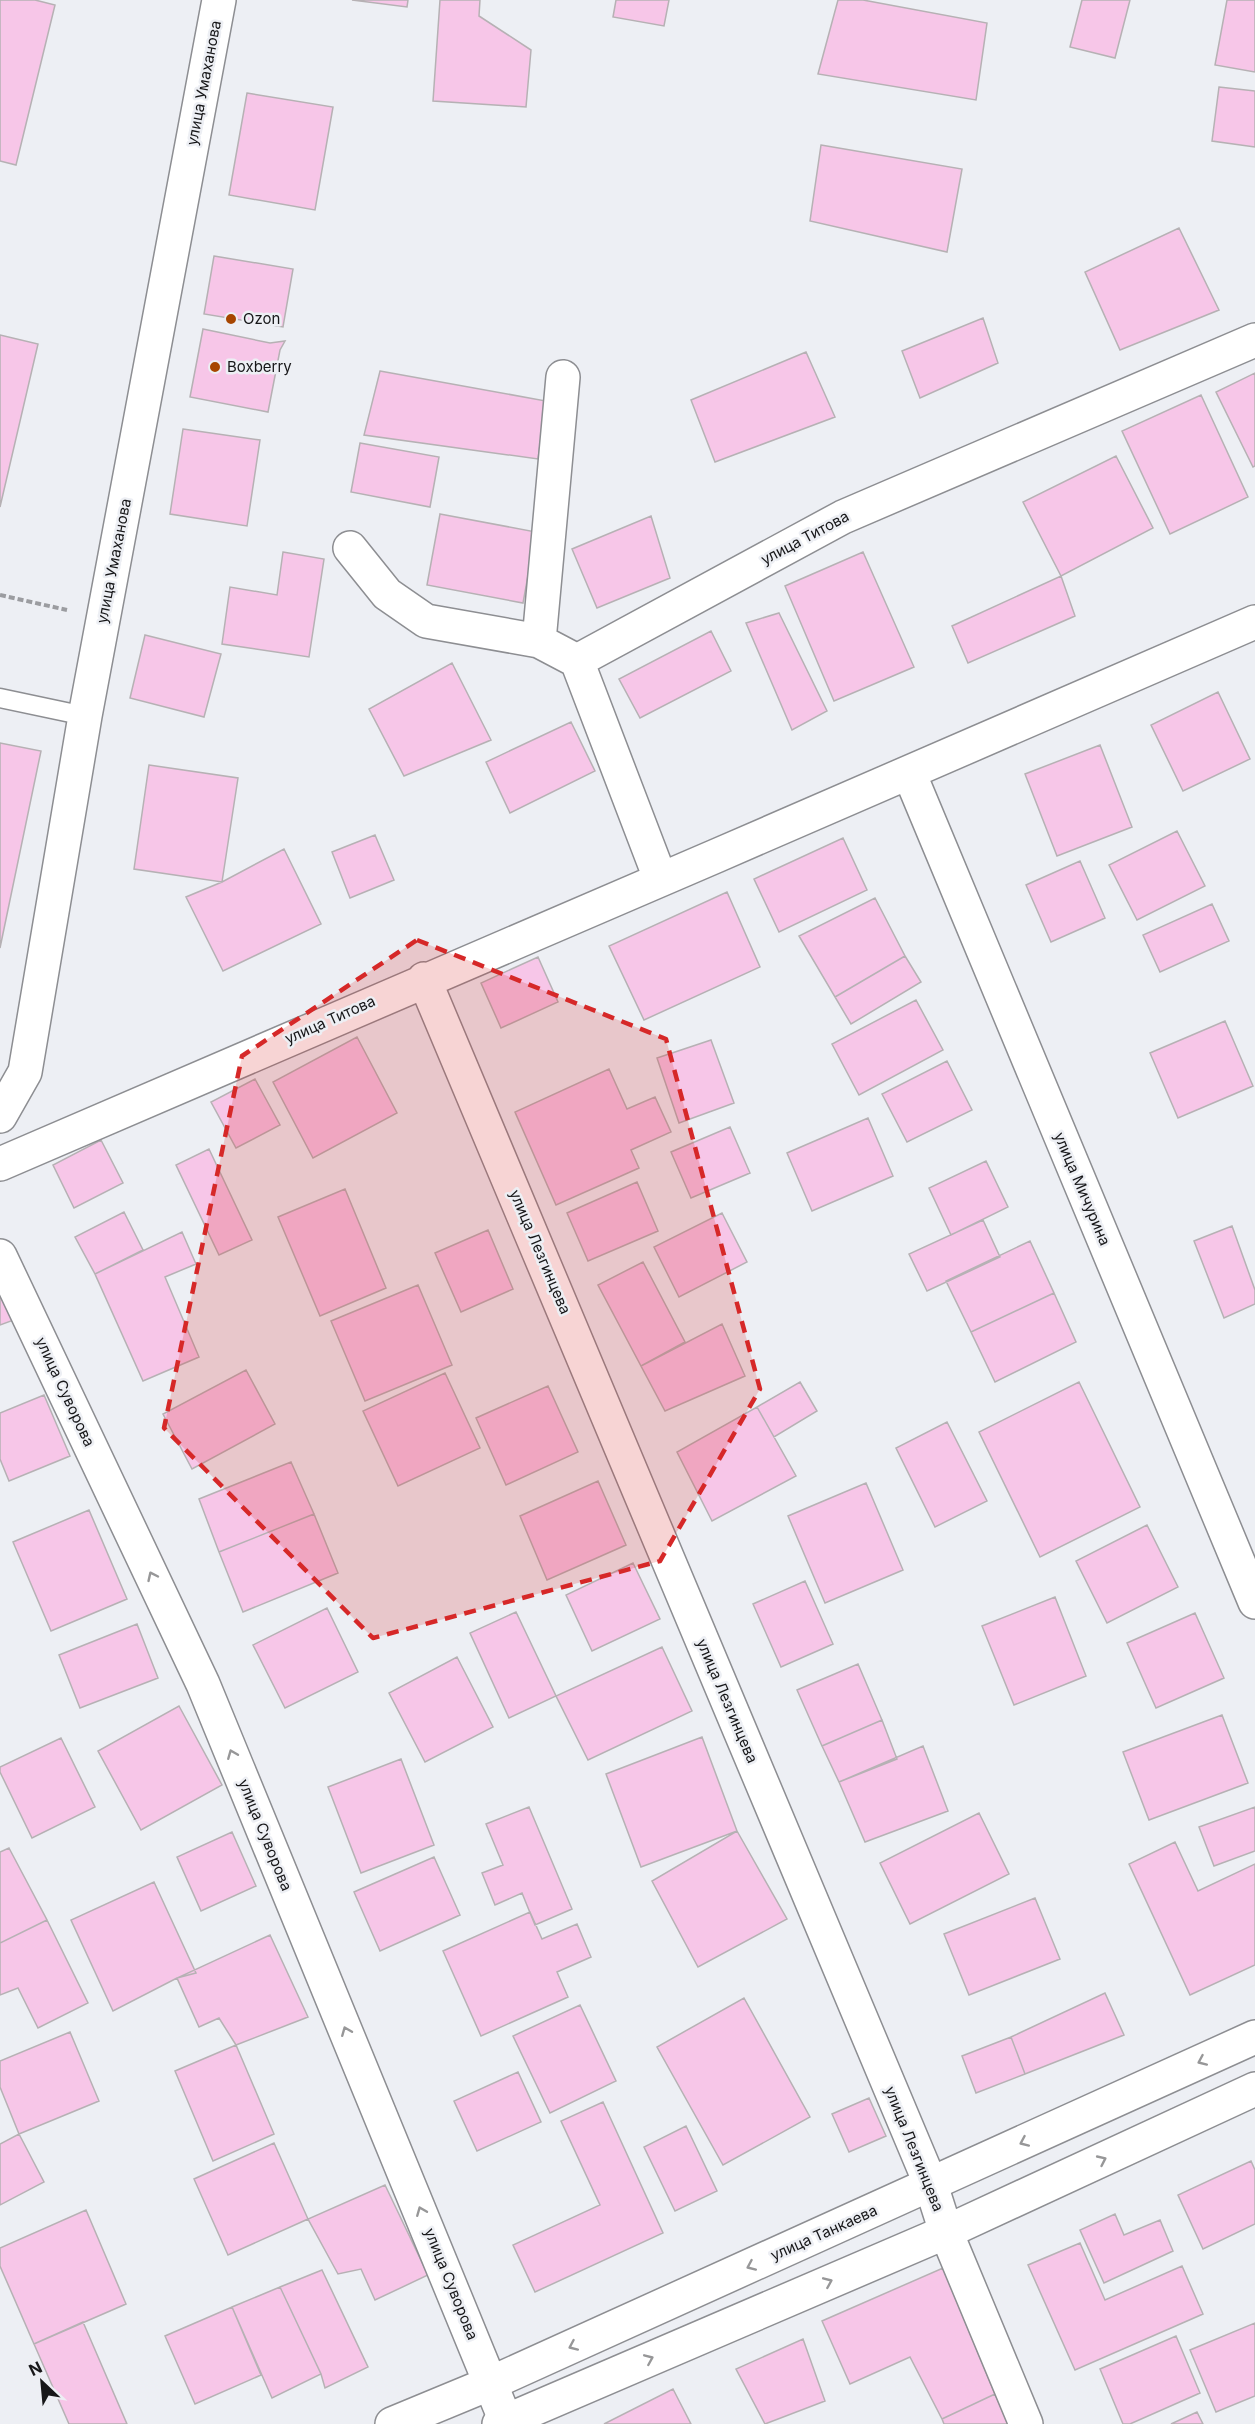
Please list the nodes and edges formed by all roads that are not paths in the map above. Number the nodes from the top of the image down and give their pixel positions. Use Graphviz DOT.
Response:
graph roads {
  1 [pos="219,0"];
  2 [pos="1255,340"];
  3 [pos="563,377"];
  4 [pos="350,548"];
  5 [pos="1255,622"];
  6 [pos="539,641"];
  7 [pos="577,661"];
  8 [pos="0,698"];
  9 [pos="85,716"];
  10 [pos="909,775"];
  11 [pos="660,878"];
  12 [pos="424,979"];
  13 [pos="0,1116"];
  14 [pos="0,1164"];
  15 [pos="0,1256"];
  16 [pos="1255,1602"];
  17 [pos="1255,2037"];
  18 [pos="1255,2089"];
  19 [pos="931,2185"];
  20 [pos="946,2232"];
  21 [pos="491,2383"];
  22 [pos="504,2423"];
  23 [pos="392,2424"];
  24 [pos="1026,2424"];
  1 -- 9 [label="street, улица Умаханова"];
  2 -- 7 [label="street, улица Титова"];
  3 -- 6 [label="street"];
  4 -- 6 [label="street"];
  5 -- 10 [label="street, улица Титова"];
  6 -- 7 [label="street"];
  7 -- 11 [label="street"];
  8 -- 9 [label="lane"];
  9 -- 13 [label="street, улица Умаханова"];
  10 -- 11 [label="street, улица Титова"];
  10 -- 16 [label="street, улица Мичурина"];
  11 -- 12 [label="street, улица Титова"];
  12 -- 14 [label="street, улица Титова"];
  12 -- 19 [label="street, улица Лезгинцева"];
  21 -- 15 [label="street, улица Суворова, one-way"];
  17 -- 19 [label="street, улица Танкаева, one-way"];
  20 -- 18 [label="street, one-way"];
  19 -- 20 [label="street, улица Лезгинцева"];
  19 -- 21 [label="street, улица Танкаева, one-way"];
  22 -- 20 [label="street, one-way"];
  20 -- 24 [label="street, улица Лезгинцева"];
  21 -- 22 [label="street, улица Суворова"];
  21 -- 23 [label="street, улица Танкаева"];
}
